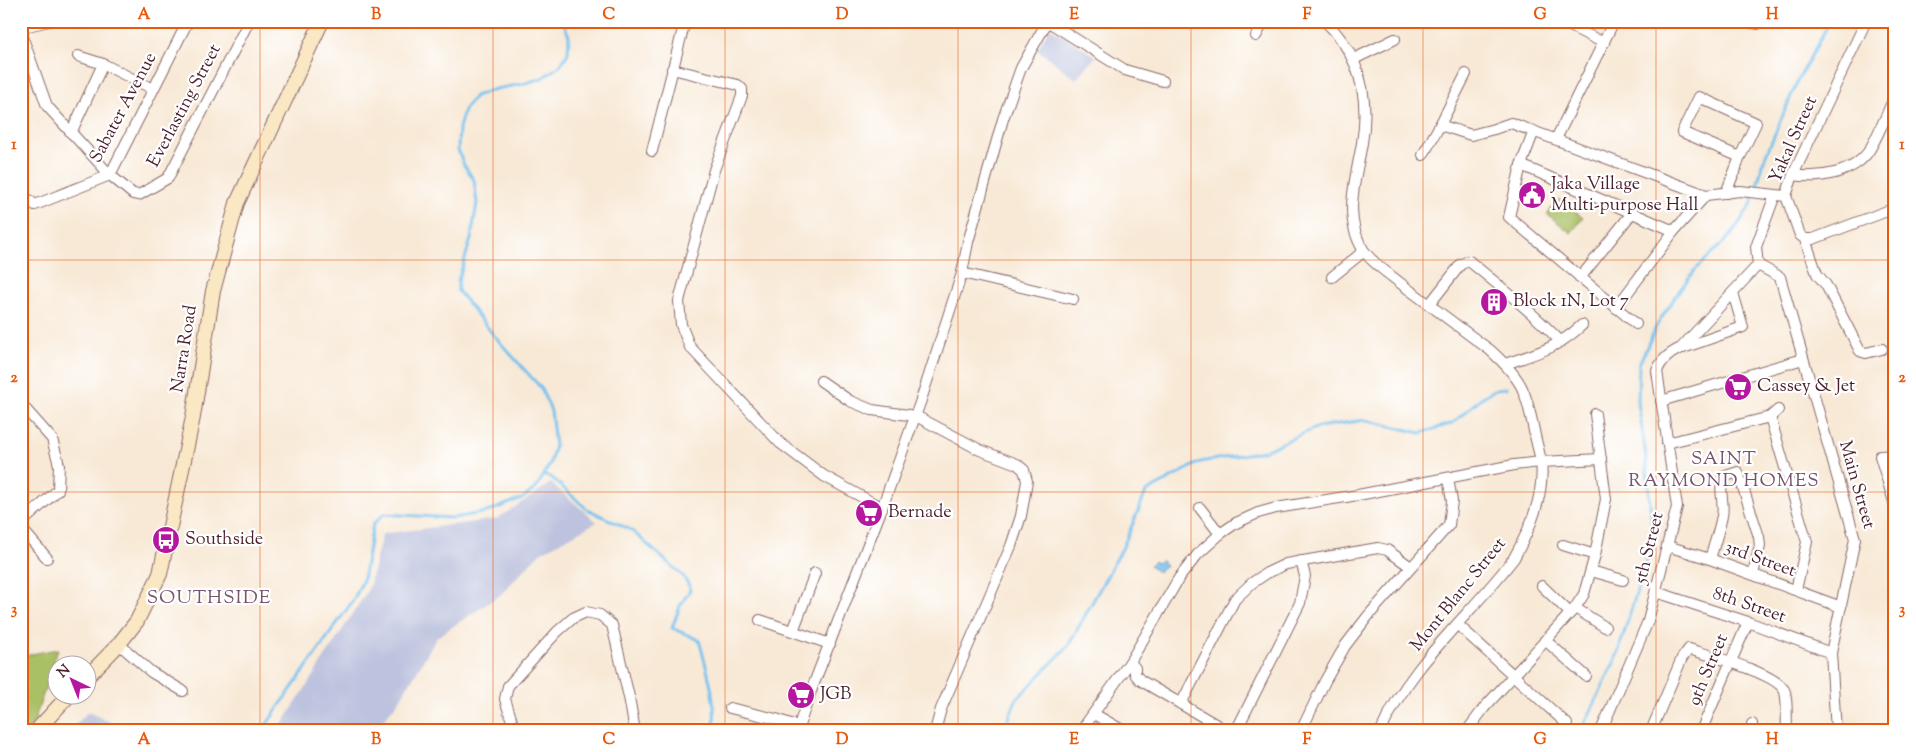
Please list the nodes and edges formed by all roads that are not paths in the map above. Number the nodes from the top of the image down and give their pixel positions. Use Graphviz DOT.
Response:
graph roads {
  1 [pos="49,21"];
  2 [pos="188,21"];
  3 [pos="249,21"];
  4 [pos="322,21"];
  5 [pos="685,21"];
  6 [pos="1047,21"];
  7 [pos="1264,21"];
  8 [pos="1325,21"];
  9 [pos="1560,21"];
  10 [pos="1614,21"];
  11 [pos="1743,21"];
  12 [pos="1762,21"];
  13 [pos="1866,21"];
  14 [pos="21,32"];
  15 [pos="1256,36"];
  16 [pos="1395,39"];
  17 [pos="1604,43"];
  18 [pos="78,56"];
  19 [pos="1354,59"];
  20 [pos="103,64"];
  21 [pos="672,69"];
  22 [pos="1466,74"];
  23 [pos="1163,81"];
  24 [pos="153,89"];
  25 [pos="1895,96"];
  26 [pos="1440,126"];
  27 [pos="1534,131"];
  28 [pos="71,133"];
  29 [pos="1556,139"];
  30 [pos="652,151"];
  31 [pos="1422,155"];
  32 [pos="1740,156"];
  33 [pos="1521,165"];
  34 [pos="110,175"];
  35 [pos="1793,175"];
  36 [pos="21,189"];
  37 [pos="1726,193"];
  38 [pos="1706,195"];
  39 [pos="1775,195"];
  40 [pos="1786,196"];
  41 [pos="1895,208"];
  42 [pos="1632,213"];
  43 [pos="1674,231"];
  44 [pos="1806,240"];
  45 [pos="1364,251"];
  46 [pos="1758,265"];
  47 [pos="962,273"];
  48 [pos="1332,277"];
  49 [pos="1580,278"];
  50 [pos="1733,293"];
  51 [pos="1073,299"];
  52 [pos="1430,305"];
  53 [pos="1616,308"];
  54 [pos="1636,324"];
  55 [pos="1582,325"];
  56 [pos="1561,342"];
  57 [pos="1681,348"];
  58 [pos="1882,349"];
  59 [pos="1803,359"];
  60 [pos="1505,364"];
  61 [pos="821,380"];
  62 [pos="1661,401"];
  63 [pos="21,404"];
  64 [pos="1595,414"];
  65 [pos="916,416"];
  66 [pos="1667,443"];
  67 [pos="1895,455"];
  68 [pos="1601,460"];
  69 [pos="1541,462"];
  70 [pos="1448,478"];
  71 [pos="1895,505"];
  72 [pos="882,508"];
  73 [pos="1200,508"];
  74 [pos="21,523"];
  75 [pos="21,528"];
  76 [pos="1220,534"];
  77 [pos="1563,545"];
  78 [pos="1667,546"];
  79 [pos="1595,555"];
  80 [pos="47,558"];
  81 [pos="1710,559"];
  82 [pos="1301,561"];
  83 [pos="1411,568"];
  84 [pos="1591,570"];
  85 [pos="815,573"];
  86 [pos="1753,574"];
  87 [pos="1623,580"];
  88 [pos="1542,586"];
  89 [pos="1796,590"];
  90 [pos="1656,592"];
  91 [pos="1841,607"];
  92 [pos="1573,611"];
  93 [pos="760,620"];
  94 [pos="1748,622"];
  95 [pos="1458,625"];
  96 [pos="1605,627"];
  97 [pos="793,631"];
  98 [pos="1545,640"];
  99 [pos="119,644"];
  100 [pos="830,644"];
  101 [pos="1831,653"];
  102 [pos="1730,661"];
  103 [pos="1130,662"];
  104 [pos="98,666"];
  105 [pos="1514,675"];
  106 [pos="1586,676"];
  107 [pos="183,691"];
  108 [pos="61,704"];
  109 [pos="1181,704"];
  110 [pos="730,708"];
  111 [pos="1094,714"];
  112 [pos="1567,724"];
  113 [pos="798,729"];
  114 [pos="1895,729"];
  115 [pos="1121,730"];
  116 [pos="36,731"];
  117 [pos="515,731"];
  118 [pos="634,731"];
  119 [pos="934,731"];
  120 [pos="1082,731"];
  121 [pos="1228,731"];
  122 [pos="1236,731"];
  123 [pos="1301,731"];
  124 [pos="1381,731"];
  125 [pos="1466,731"];
  126 [pos="1601,731"];
  127 [pos="1651,731"];
  128 [pos="1701,731"];
  129 [pos="1787,731"];
  130 [pos="1836,731"];
  131 [pos="1888,731"];
  1 -- 14 [label="street"];
  2 -- 24 [label="street, Sabater Avenue"];
  3 -- 34 [label="street, Everlasting Street"];
  4 -- 99 [label="street, Narra Road"];
  5 -- 21 [label="street"];
  6 -- 23 [label="street"];
  6 -- 47 [label="street"];
  7 -- 15 [label="street"];
  8 -- 19 [label="street, Mont Blanc Street"];
  9 -- 17 [label="street"];
  10 -- 17 [label="street"];
  11 -- 12 [label="street"];
  13 -- 35 [label="street, Yakal Street"];
  14 -- 28 [label="street"];
  16 -- 19 [label="street"];
  17 -- 29 [label="street"];
  18 -- 20 [label="street"];
  19 -- 45 [label="street, Mont Blanc Street"];
  20 -- 24 [label="street"];
  20 -- 28 [label="street"];
  21 -- 30 [label="street"];
  21 -- 72 [label="street"];
  22 -- 26 [label="street"];
  24 -- 34 [label="street, Sabater Avenue"];
  25 -- 35 [label="street"];
  26 -- 27 [label="street"];
  26 -- 31 [label="street"];
  27 -- 29 [label="street"];
  27 -- 33 [label="street"];
  28 -- 34 [label="street"];
  29 -- 38 [label="street"];
  32 -- 32 [label="street"];
  32 -- 37 [label="street"];
  33 -- 42 [label="street"];
  33 -- 49 [label="street"];
  34 -- 36 [label="street, Sabater Avenue"];
  35 -- 40 [label="street, Yakal Street"];
  37 -- 38 [label="street"];
  37 -- 39 [label="street"];
  38 -- 43 [label="street"];
  39 -- 40 [label="street"];
  39 -- 46 [label="street"];
  40 -- 44 [label="street, Yakal Street"];
  41 -- 44 [label="street"];
  42 -- 43 [label="street"];
  42 -- 49 [label="street"];
  43 -- 53 [label="street"];
  44 -- 58 [label="street, Yakal Street"];
  45 -- 48 [label="street"];
  45 -- 52 [label="street, Mont Blanc Street"];
  46 -- 50 [label="street"];
  46 -- 59 [label="street, Main Street"];
  47 -- 51 [label="street"];
  47 -- 65 [label="street"];
  49 -- 53 [label="street"];
  50 -- 57 [label="street"];
  50 -- 57 [label="street"];
  52 -- 56 [label="street"];
  52 -- 60 [label="street, Mont Blanc Street"];
  53 -- 54 [label="street"];
  55 -- 56 [label="street"];
  56 -- 60 [label="street"];
  57 -- 62 [label="street, 5th Street"];
  59 -- 62 [label="street"];
  59 -- 91 [label="street, Main Street"];
  60 -- 69 [label="street, Mont Blanc Street"];
  61 -- 65 [label="street"];
  62 -- 66 [label="street, 5th Street"];
  63 -- 74 [label="street"];
  64 -- 68 [label="street"];
  65 -- 72 [label="street"];
  65 -- 119 [label="street"];
  66 -- 78 [label="street, 5th Street"];
  66 -- 89 [label="street"];
  67 -- 71 [label="street"];
  68 -- 69 [label="street"];
  68 -- 79 [label="street"];
  69 -- 70 [label="street"];
  69 -- 95 [label="street, Mont Blanc Street"];
  70 -- 76 [label="street"];
  70 -- 83 [label="street"];
  72 -- 100 [label="street"];
  73 -- 76 [label="street"];
  75 -- 80 [label="street"];
  76 -- 103 [label="street"];
  77 -- 79 [label="street"];
  78 -- 81 [label="street, 3rd Street"];
  78 -- 90 [label="street, 5th Street"];
  79 -- 84 [label="street"];
  81 -- 86 [label="street, 3rd Street"];
  81 -- 86 [label="street"];
  82 -- 83 [label="street"];
  82 -- 109 [label="street"];
  82 -- 122 [label="street"];
  83 -- 123 [label="street"];
  84 -- 87 [label="street"];
  84 -- 92 [label="street"];
  85 -- 97 [label="street"];
  86 -- 89 [label="street, 3rd Street"];
  88 -- 92 [label="street"];
  89 -- 91 [label="street, 3rd Street"];
  90 -- 94 [label="street, 8th Street"];
  90 -- 126 [label="street, 5th Street"];
  91 -- 101 [label="street, Main Street"];
  92 -- 96 [label="street"];
  92 -- 98 [label="street"];
  93 -- 97 [label="street"];
  94 -- 101 [label="street, 8th Street"];
  94 -- 102 [label="street, 9th Street"];
  95 -- 105 [label="street"];
  95 -- 124 [label="street, Mont Blanc Street"];
  97 -- 100 [label="street"];
  98 -- 105 [label="street"];
  98 -- 106 [label="street"];
  99 -- 104 [label="street, Narra Road"];
  99 -- 107 [label="street"];
  100 -- 113 [label="street"];
  101 -- 130 [label="street, Main Street"];
  102 -- 127 [label="street"];
  102 -- 128 [label="street, 9th Street"];
  102 -- 129 [label="street"];
  103 -- 109 [label="street"];
  103 -- 111 [label="street"];
  105 -- 112 [label="street"];
  105 -- 125 [label="street"];
  108 -- 116 [label="street"];
  109 -- 121 [label="street"];
  110 -- 113 [label="street"];
  111 -- 115 [label="street"];
  111 -- 120 [label="street"];
  114 -- 131 [label="street"];
  117 -- 118 [label="street"];
}
